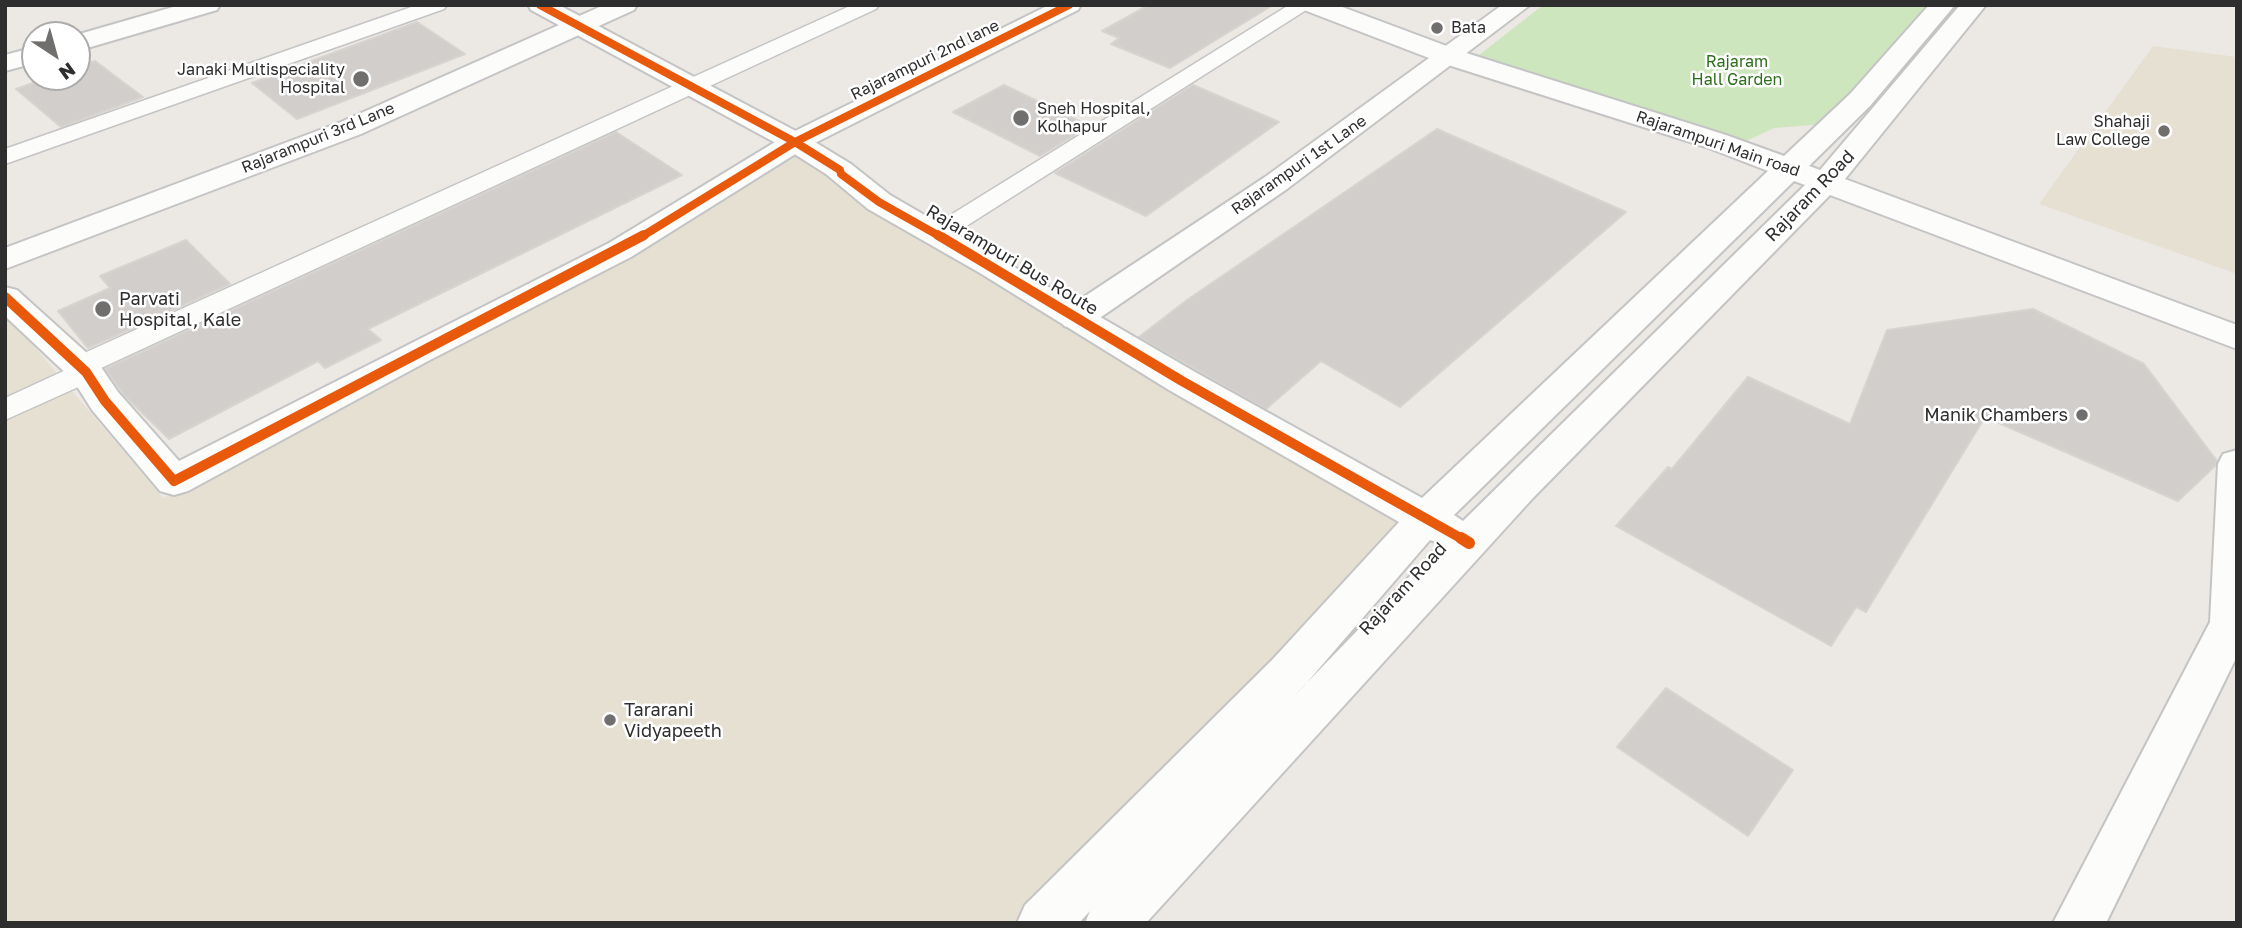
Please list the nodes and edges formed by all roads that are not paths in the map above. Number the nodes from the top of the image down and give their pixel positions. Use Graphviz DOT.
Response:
graph roads {
  1 [pos="208,5"];
  2 [pos="438,5"];
  3 [pos="540,5"];
  4 [pos="625,5"];
  5 [pos="869,5"];
  6 [pos="1069,5"];
  7 [pos="1304,5"];
  8 [pos="1312,5"];
  9 [pos="1518,5"];
  10 [pos="1943,5"];
  11 [pos="1974,5"];
  12 [pos="576,26"];
  13 [pos="91,39"];
  14 [pos="1451,57"];
  15 [pos="689,85"];
  16 [pos="795,142"];
  17 [pos="5,157"];
  18 [pos="1808,175"];
  19 [pos="937,234"];
  20 [pos="5,259"];
  21 [pos="5,297"];
  22 [pos="1076,318"];
  23 [pos="2237,338"];
  24 [pos="83,369"];
  25 [pos="5,410"];
  26 [pos="2237,464"];
  27 [pos="1426,518"];
  28 [pos="1469,543"];
  29 [pos="1043,923"];
  30 [pos="1111,923"];
  31 [pos="2078,923"];
  1 -- 13 [label="street"];
  2 -- 17 [label="lane"];
  3 -- 12 [label="street, Rajarampuri Bus Route"];
  4 -- 12 [label="street, Rajarampuri 3rd Lane"];
  5 -- 15 [label="lane"];
  6 -- 16 [label="street, Rajarampuri 2nd lane"];
  7 -- 19 [label="lane"];
  8 -- 14 [label="street, Rajarampuri Main road"];
  9 -- 14 [label="street, Rajarampuri 1st Lane"];
  10 -- 18 [label="street"];
  11 -- 18 [label="street, Rajaram Road"];
  12 -- 15 [label="street, Rajarampuri Bus Route"];
  12 -- 20 [label="street, Rajarampuri 3rd Lane"];
  14 -- 18 [label="street, Rajarampuri Main road"];
  14 -- 22 [label="street, Rajarampuri 1st Lane"];
  15 -- 16 [label="street, Rajarampuri Bus Route"];
  15 -- 24 [label="lane"];
  16 -- 19 [label="street, Rajarampuri Bus Route"];
  16 -- 24 [label="street, Rajarampuri 2nd lane"];
  18 -- 23 [label="street, Rajarampuri Main road"];
  18 -- 27 [label="street"];
  18 -- 28 [label="street, Rajaram Road"];
  19 -- 22 [label="street, Rajarampuri Bus Route"];
  21 -- 24 [label="street"];
  22 -- 27 [label="street, Rajarampuri Bus Route"];
  24 -- 25 [label="lane"];
  26 -- 31 [label="street"];
  27 -- 28 [label="street, Rajarampuri Bus Route"];
  27 -- 29 [label="street"];
  28 -- 30 [label="street, Rajaram Road"];
}
